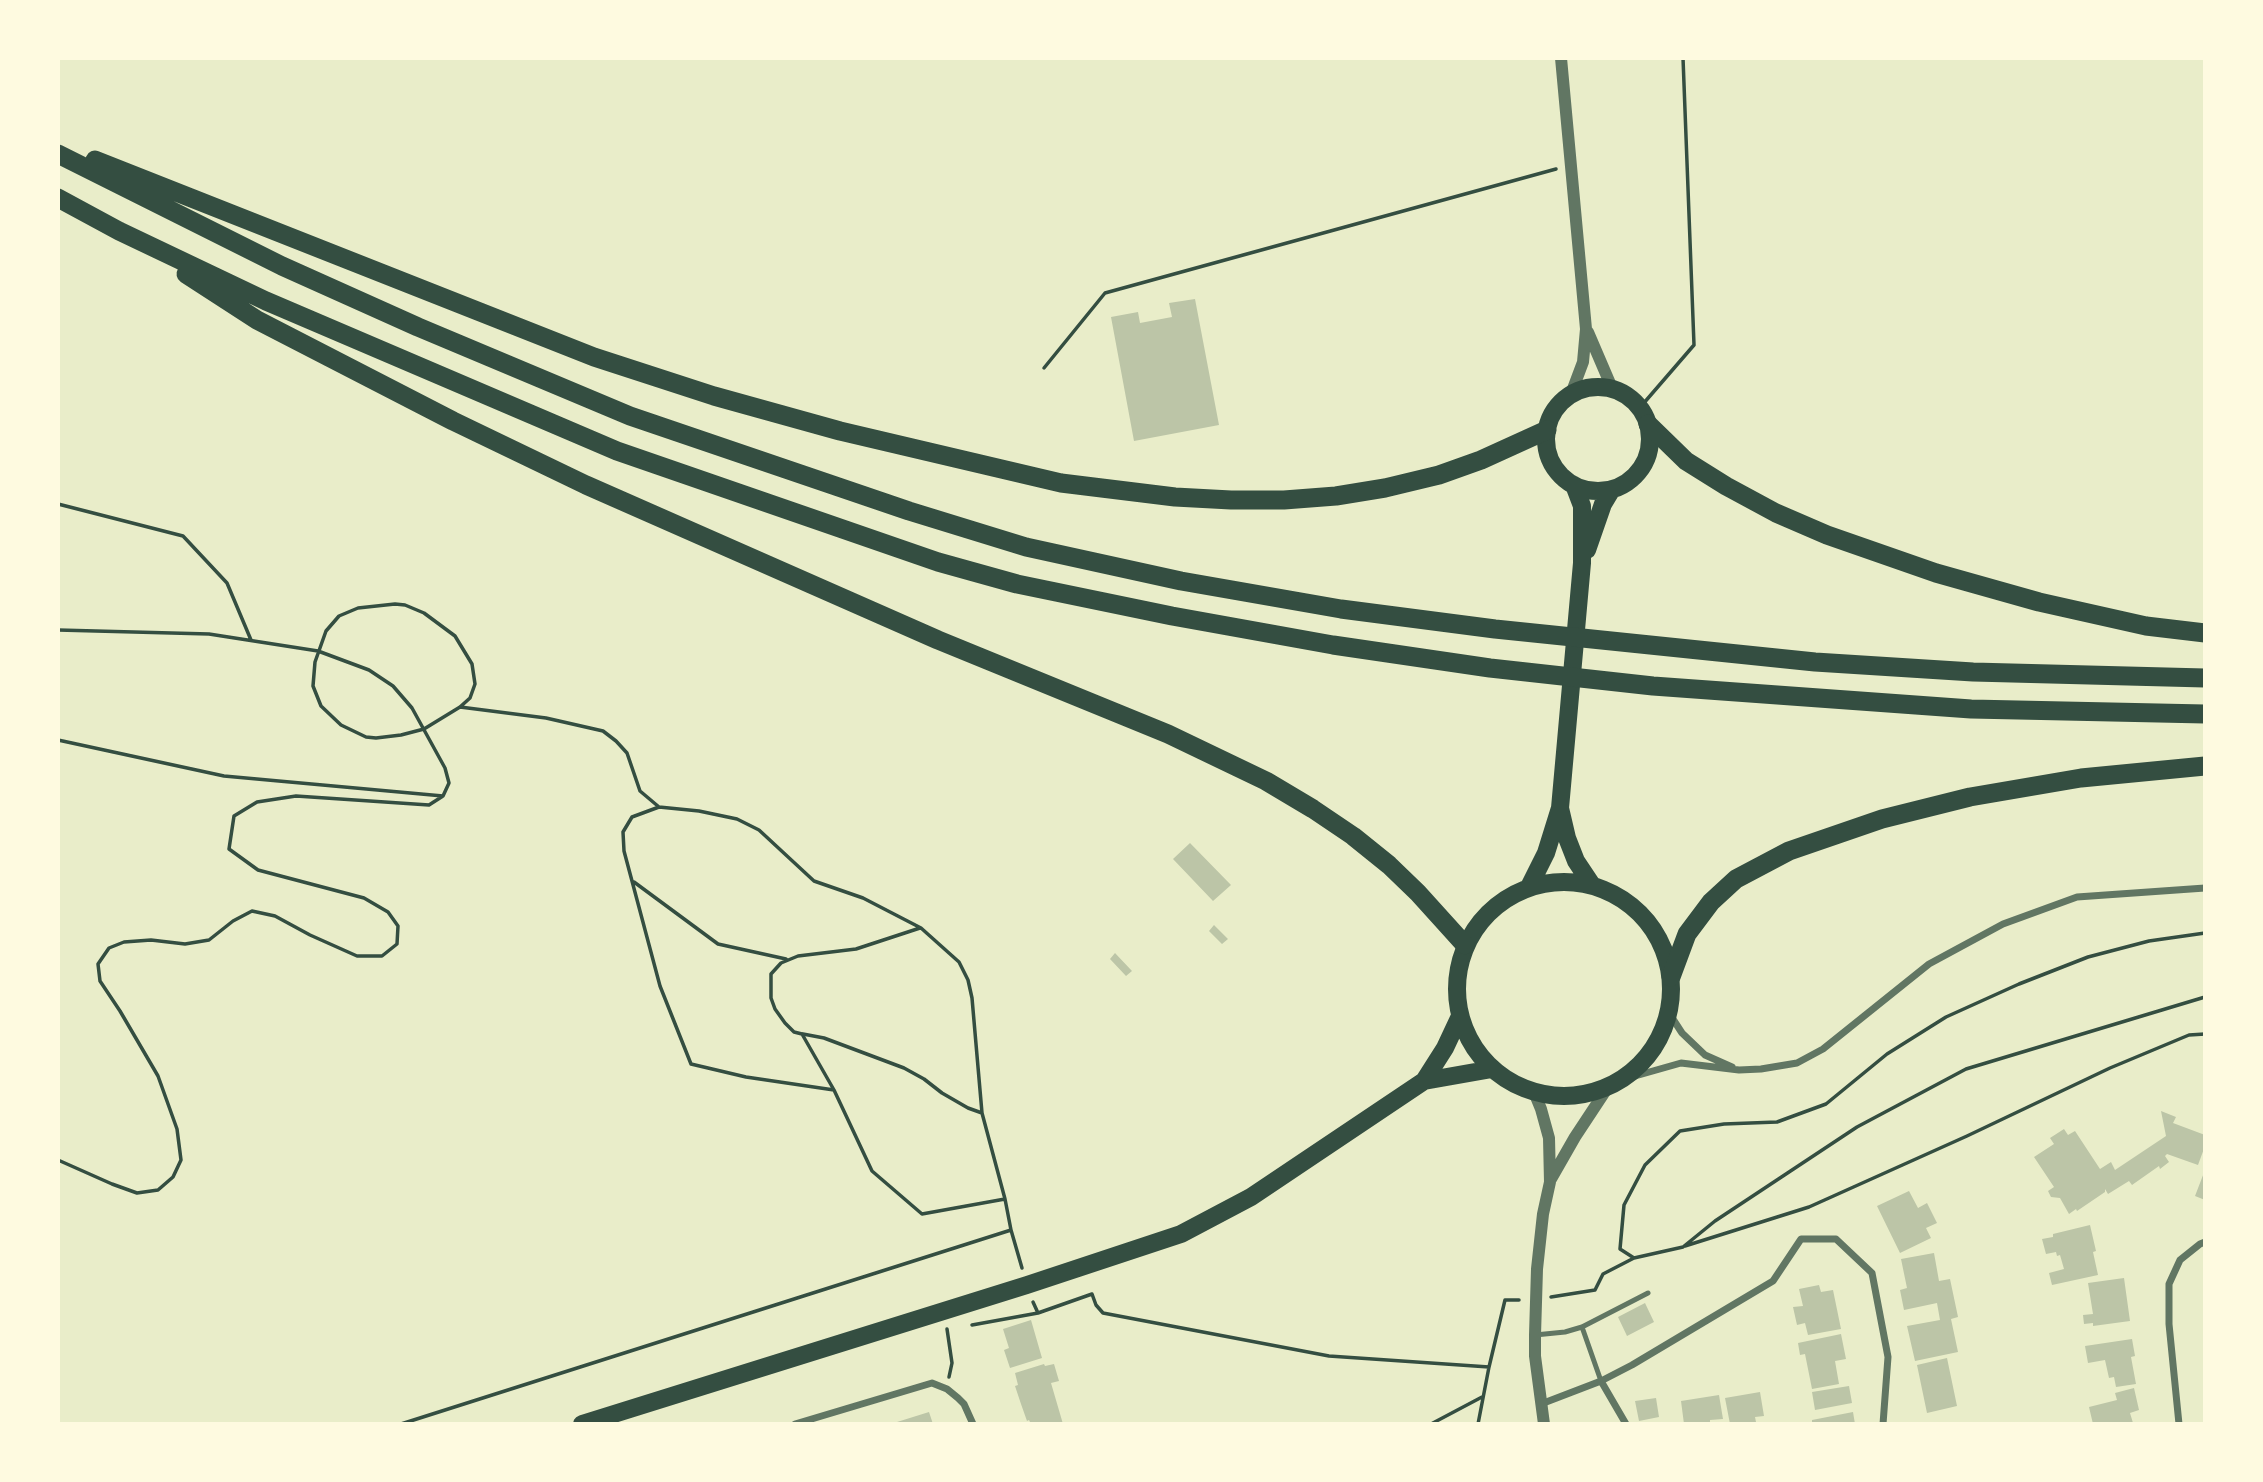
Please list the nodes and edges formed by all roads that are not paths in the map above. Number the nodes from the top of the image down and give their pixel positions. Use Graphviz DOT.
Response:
graph roads {
  1 [pos="1561,58"];
  2 [pos="58,146"];
  3 [pos="58,153"];
  4 [pos="58,198"];
  5 [pos="119,230"];
  6 [pos="1586,328"];
  7 [pos="1612,388"];
  8 [pos="1571,394"];
  9 [pos="1644,416"];
  10 [pos="1547,430"];
  11 [pos="1574,485"];
  12 [pos="1612,489"];
  13 [pos="1582,563"];
  14 [pos="2205,633"];
  15 [pos="2205,678"];
  16 [pos="2205,714"];
  17 [pos="2205,766"];
  18 [pos="1560,808"];
  19 [pos="1592,885"];
  20 [pos="1529,887"];
  21 [pos="2205,888"];
  22 [pos="1465,945"];
  23 [pos="1671,976"];
  24 [pos="1669,1013"];
  25 [pos="1460,1016"];
  26 [pos="1492,1069"];
  27 [pos="1739,1070"];
  28 [pos="1424,1081"];
  29 [pos="1615,1083"];
  30 [pos="1534,1092"];
  31 [pos="1550,1182"];
  32 [pos="2205,1242"];
  33 [pos="1648,1293"];
  34 [pos="1582,1327"];
  35 [pos="1535,1335"];
  36 [pos="1601,1381"];
  37 [pos="1541,1404"];
  38 [pos="582,1424"];
  39 [pos="795,1424"];
  40 [pos="973,1424"];
  41 [pos="1544,1424"];
  42 [pos="1626,1424"];
  43 [pos="1883,1424"];
  44 [pos="2179,1424"];
  1 -- 6 [label="street"];
  2 -- 10 [label="highway"];
  3 -- 15 [label="highway"];
  4 -- 5 [label="highway"];
  5 -- 16 [label="highway"];
  5 -- 22 [label="highway"];
  6 -- 7 [label="street"];
  6 -- 8 [label="street"];
  7 -- 8 [label="main road"];
  7 -- 9 [label="main road"];
  8 -- 10 [label="main road"];
  9 -- 12 [label="main road"];
  9 -- 14 [label="highway"];
  10 -- 11 [label="main road"];
  11 -- 12 [label="main road"];
  11 -- 13 [label="main road"];
  12 -- 13 [label="main road"];
  13 -- 18 [label="main road"];
  17 -- 23 [label="highway"];
  18 -- 19 [label="main road"];
  18 -- 20 [label="main road"];
  19 -- 20 [label="main road"];
  19 -- 23 [label="main road"];
  20 -- 22 [label="main road"];
  21 -- 27 [label="street"];
  22 -- 25 [label="main road"];
  23 -- 24 [label="main road"];
  24 -- 27 [label="street"];
  24 -- 29 [label="main road"];
  25 -- 26 [label="main road"];
  25 -- 28 [label="main road"];
  26 -- 28 [label="main road"];
  26 -- 30 [label="main road"];
  27 -- 29 [label="street"];
  28 -- 38 [label="main road"];
  29 -- 30 [label="main road"];
  29 -- 31 [label="street"];
  30 -- 31 [label="street"];
  31 -- 35 [label="street"];
  32 -- 44 [label="street"];
  33 -- 34 [label="lane"];
  34 -- 35 [label="lane"];
  34 -- 36 [label="lane"];
  35 -- 37 [label="street"];
  36 -- 37 [label="street"];
  36 -- 42 [label="street"];
  36 -- 43 [label="street"];
  37 -- 41 [label="street"];
  39 -- 40 [label="street"];
}
